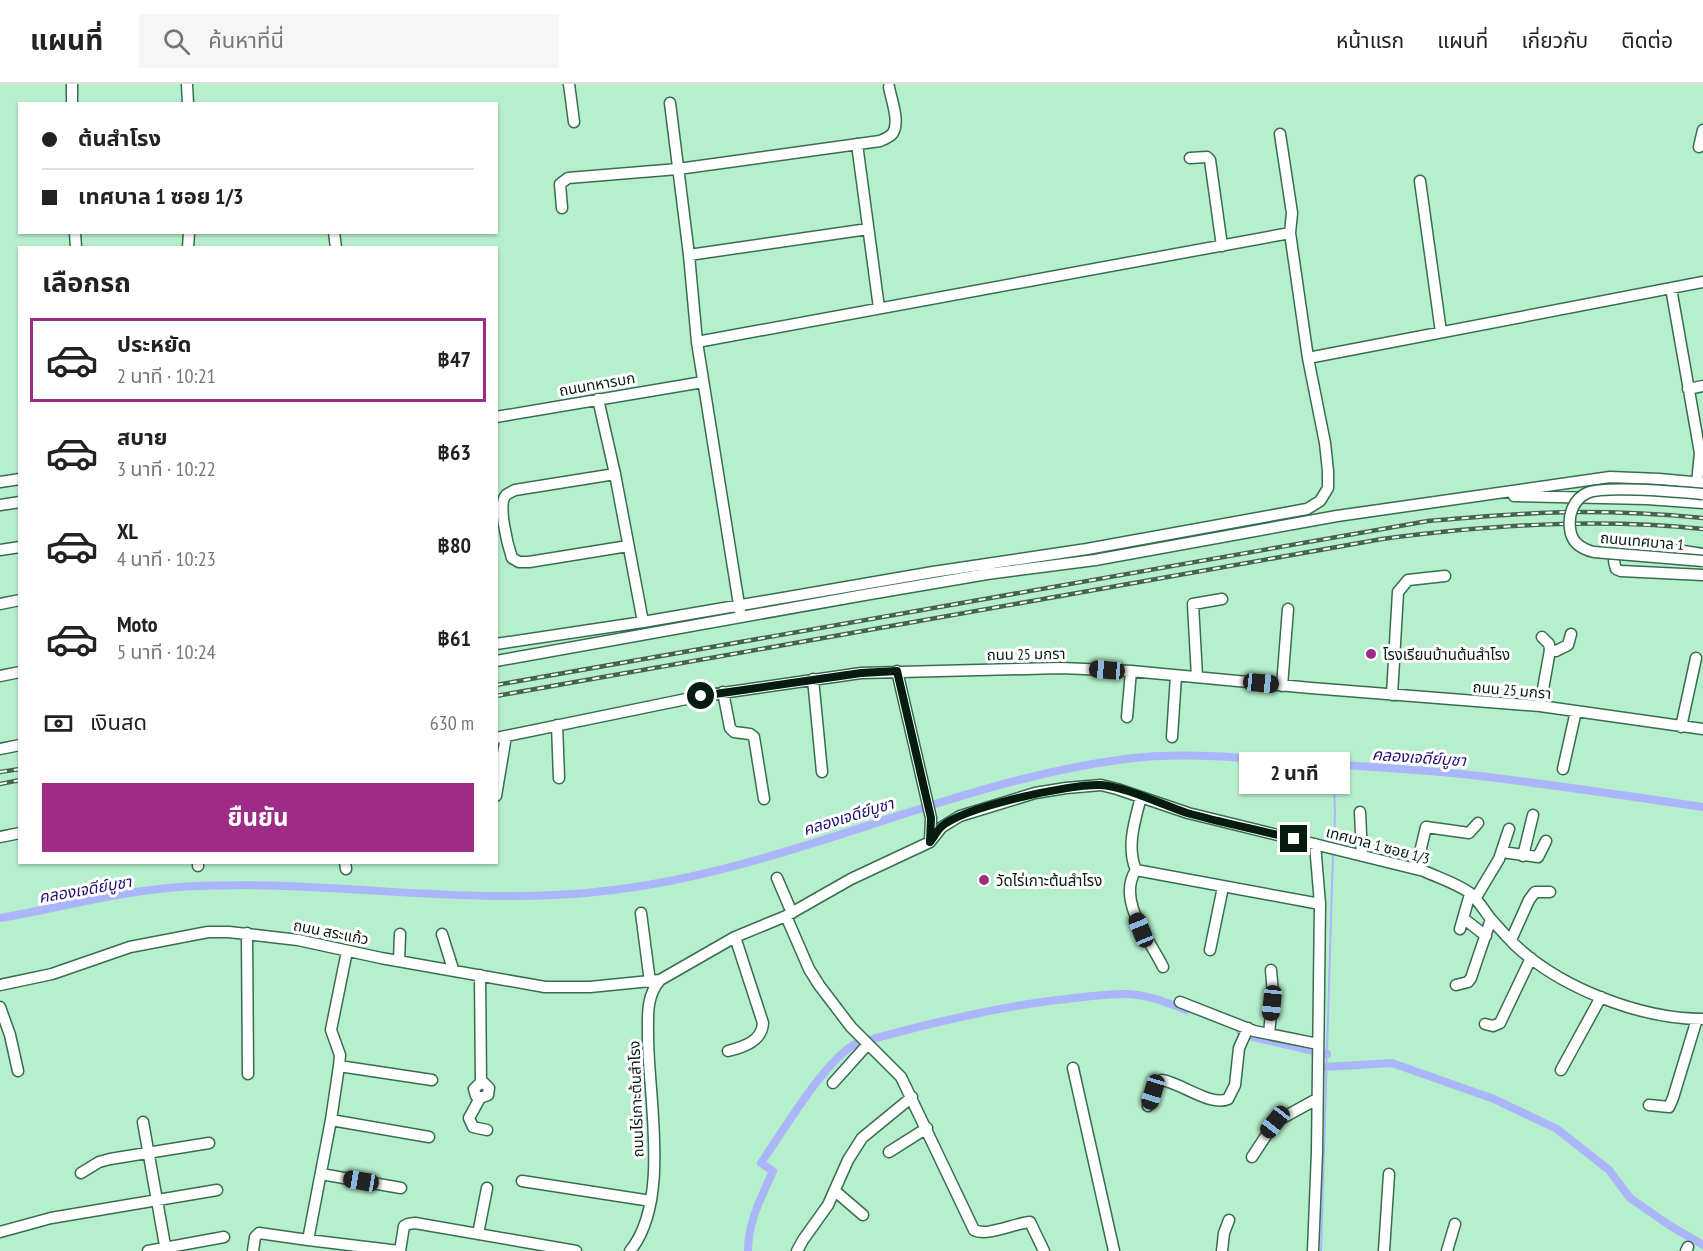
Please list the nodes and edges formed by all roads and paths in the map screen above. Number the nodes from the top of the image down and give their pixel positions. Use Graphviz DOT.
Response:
graph roads {
  1 [pos="72,84"];
  2 [pos="187,84"];
  3 [pos="569,84"];
  4 [pos="889,87"];
  5 [pos="72,102"];
  6 [pos="188,102"];
  7 [pos="670,103"];
  8 [pos="574,122"];
  9 [pos="1703,130"];
  10 [pos="1280,134"];
  11 [pos="857,144"];
  12 [pos="1699,147"];
  13 [pos="1190,158"];
  14 [pos="678,169"];
  15 [pos="1420,181"];
  16 [pos="562,208"];
  17 [pos="868,229"];
  18 [pos="1290,233"];
  19 [pos="1222,246"];
  20 [pos="689,255"];
  21 [pos="1703,282"];
  22 [pos="1671,288"];
  23 [pos="879,308"];
  24 [pos="1441,332"];
  25 [pos="697,342"];
  26 [pos="1308,358"];
  27 [pos="703,382"];
  28 [pos="1703,386"];
  29 [pos="1688,389"];
  30 [pos="598,399"];
  31 [pos="498,417"];
  32 [pos="615,474"];
  33 [pos="18,479"];
  34 [pos="0,482"];
  35 [pos="1700,483"];
  36 [pos="1703,494"];
  37 [pos="1474,498"];
  38 [pos="18,502"];
  39 [pos="1703,503"];
  40 [pos="0,505"];
  41 [pos="628,546"];
  42 [pos="18,547"];
  43 [pos="0,550"];
  44 [pos="1703,554"];
  45 [pos="1703,561"];
  46 [pos="1703,575"];
  47 [pos="1445,576"];
  48 [pos="1222,599"];
  49 [pos="18,600"];
  50 [pos="0,604"];
  51 [pos="740,605"];
  52 [pos="1288,609"];
  53 [pos="741,619"];
  54 [pos="643,622"];
  55 [pos="1571,634"];
  56 [pos="1542,638"];
  57 [pos="498,644"];
  58 [pos="1550,650"];
  59 [pos="1696,658"];
  60 [pos="498,661"];
  61 [pos="897,671"];
  62 [pos="1131,671"];
  63 [pos="18,672"];
  64 [pos="0,676"];
  65 [pos="1176,676"];
  66 [pos="1197,677"];
  67 [pos="813,680"];
  68 [pos="1282,686"];
  69 [pos="723,692"];
  70 [pos="1392,695"];
  71 [pos="1540,706"];
  72 [pos="1576,711"];
  73 [pos="1127,717"];
  74 [pos="557,725"];
  75 [pos="1681,727"];
  76 [pos="1703,729"];
  77 [pos="501,737"];
  78 [pos="1172,737"];
  79 [pos="18,745"];
  80 [pos="0,749"];
  81 [pos="1563,769"];
  82 [pos="498,772"];
  83 [pos="822,772"];
  84 [pos="559,778"];
  85 [pos="1141,797"];
  86 [pos="764,799"];
  87 [pos="1360,812"];
  88 [pos="1533,815"];
  89 [pos="1478,823"];
  90 [pos="1509,829"];
  91 [pos="18,833"];
  92 [pos="0,837"];
  93 [pos="1546,841"];
  94 [pos="930,842"];
  95 [pos="1318,844"];
  96 [pos="1502,852"];
  97 [pos="1362,855"];
  98 [pos="1523,856"];
  99 [pos="1416,869"];
  100 [pos="1136,870"];
  101 [pos="777,878"];
  102 [pos="1223,887"];
  103 [pos="1550,892"];
  104 [pos="1473,896"];
  105 [pos="1320,904"];
  106 [pos="641,913"];
  107 [pos="789,914"];
  108 [pos="1491,919"];
  109 [pos="247,933"];
  110 [pos="400,934"];
  111 [pos="442,934"];
  112 [pos="1486,936"];
  113 [pos="735,937"];
  114 [pos="1510,940"];
  115 [pos="1210,950"];
  116 [pos="347,951"];
  117 [pos="1531,958"];
  118 [pos="399,961"];
  119 [pos="1163,967"];
  120 [pos="453,969"];
  121 [pos="1271,970"];
  122 [pos="480,975"];
  123 [pos="655,981"];
  124 [pos="0,985"];
  125 [pos="1456,985"];
  126 [pos="1601,997"];
  127 [pos="1180,1002"];
  128 [pos="0,1007"];
  129 [pos="1700,1019"];
  130 [pos="1485,1024"];
  131 [pos="1246,1031"];
  132 [pos="1269,1034"];
  133 [pos="865,1041"];
  134 [pos="1318,1048"];
  135 [pos="728,1052"];
  136 [pos="339,1066"];
  137 [pos="1073,1068"];
  138 [pos="1561,1070"];
  139 [pos="18,1071"];
  140 [pos="248,1074"];
  141 [pos="432,1080"];
  142 [pos="832,1083"];
  143 [pos="912,1097"];
  144 [pos="1317,1099"];
  145 [pos="1649,1105"];
  146 [pos="1148,1106"];
  147 [pos="331,1120"];
  148 [pos="143,1122"];
  149 [pos="927,1128"];
  150 [pos="487,1130"];
  151 [pos="429,1137"];
  152 [pos="209,1143"];
  153 [pos="889,1152"];
  154 [pos="148,1154"];
  155 [pos="1252,1157"];
  156 [pos="81,1173"];
  157 [pos="321,1174"];
  158 [pos="1389,1174"];
  159 [pos="522,1181"];
  160 [pos="401,1188"];
  161 [pos="487,1188"];
  162 [pos="217,1190"];
  163 [pos="835,1191"];
  164 [pos="156,1201"];
  165 [pos="651,1201"];
  166 [pos="863,1215"];
  167 [pos="1229,1220"];
  168 [pos="1455,1224"];
  169 [pos="0,1232"];
  170 [pos="478,1234"];
  171 [pos="224,1237"];
  172 [pos="308,1240"];
  173 [pos="165,1250"];
  174 [pos="148,1251"];
  175 [pos="253,1251"];
  176 [pos="399,1251"];
  177 [pos="576,1251"];
  178 [pos="630,1251"];
  179 [pos="797,1251"];
  180 [pos="1044,1251"];
  181 [pos="1114,1251"];
  182 [pos="1222,1251"];
  183 [pos="1313,1251"];
  184 [pos="1384,1251"];
  185 [pos="1447,1251"];
  1 -- 5 [label="street"];
  2 -- 6 [label="street"];
  3 -- 8 [label="street"];
  4 -- 11 [label="street"];
  7 -- 14 [label="street"];
  9 -- 12 [label="street"];
  10 -- 18 [label="street"];
  11 -- 14 [label="street"];
  11 -- 17 [label="street"];
  13 -- 19 [label="street"];
  14 -- 16 [label="street"];
  14 -- 20 [label="street"];
  15 -- 24 [label="street"];
  17 -- 20 [label="street"];
  17 -- 23 [label="street"];
  18 -- 19 [label="street"];
  18 -- 26 [label="street"];
  19 -- 23 [label="street"];
  20 -- 25 [label="street"];
  21 -- 22 [label="street"];
  22 -- 24 [label="street"];
  22 -- 29 [label="street"];
  23 -- 25 [label="street"];
  24 -- 26 [label="street"];
  25 -- 27 [label="street"];
  26 -- 51 [label="street"];
  27 -- 30 [label="street, ถนนทหารบก"];
  27 -- 51 [label="street"];
  28 -- 29 [label="street"];
  29 -- 35 [label="street"];
  30 -- 31 [label="street, ถนนทหารบก"];
  30 -- 32 [label="street"];
  32 -- 41 [label="street"];
  32 -- 41 [label="street"];
  33 -- 34 [label="street"];
  35 -- 37 [label="street"];
  36 -- 45 [label="street, ถนนเทศบาล 1, bridge"];
  37 -- 39 [label="street"];
  37 -- 53 [label="street"];
  38 -- 40 [label="street"];
  41 -- 54 [label="street"];
  42 -- 43 [label="street"];
  44 -- 46 [label="street"];
  47 -- 70 [label="street"];
  48 -- 66 [label="street"];
  49 -- 50 [label="street"];
  51 -- 53 [label="street"];
  51 -- 54 [label="street"];
  52 -- 68 [label="street"];
  53 -- 60 [label="street"];
  54 -- 57 [label="street"];
  55 -- 58 [label="street"];
  56 -- 58 [label="street"];
  58 -- 71 [label="street"];
  59 -- 75 [label="street"];
  61 -- 62 [label="street, ถนน 25 มกรา"];
  61 -- 67 [label="street, ถนน 25 มกรา"];
  61 -- 94 [label="street"];
  62 -- 65 [label="street, ถนน 25 มกรา"];
  62 -- 73 [label="street"];
  63 -- 64 [label="street"];
  65 -- 66 [label="street, ถนน 25 มกรา"];
  65 -- 78 [label="street"];
  66 -- 68 [label="street, ถนน 25 มกรา"];
  67 -- 69 [label="street, ถนน 25 มกรา"];
  67 -- 83 [label="street"];
  68 -- 70 [label="street, ถนน 25 มกรา"];
  69 -- 74 [label="street, ถนน 25 มกรา"];
  69 -- 86 [label="street"];
  70 -- 71 [label="street, ถนน 25 มกรา"];
  71 -- 72 [label="street, ถนน 25 มกรา"];
  72 -- 75 [label="street, ถนน 25 มกรา"];
  72 -- 81 [label="street"];
  74 -- 77 [label="street, ถนน 25 มกรา"];
  74 -- 84 [label="street"];
  75 -- 76 [label="street, ถนน 25 มกรา"];
  77 -- 82 [label="street"];
  79 -- 80 [label="street"];
  85 -- 94 [label="street, เทศบาล 1 ซอย 1/3"];
  85 -- 95 [label="street, เทศบาล 1 ซอย 1/3"];
  85 -- 100 [label="street"];
  87 -- 97 [label="street"];
  88 -- 98 [label="street"];
  89 -- 99 [label="street"];
  90 -- 96 [label="street"];
  91 -- 92 [label="street"];
  93 -- 98 [label="street"];
  94 -- 107 [label="street"];
  95 -- 97 [label="street, เทศบาล 1 ซอย 1/3"];
  95 -- 105 [label="street"];
  96 -- 98 [label="street"];
  96 -- 104 [label="street"];
  97 -- 99 [label="street, เทศบาล 1 ซอย 1/3"];
  99 -- 104 [label="street, เทศบาล 1 ซอย 1/3"];
  100 -- 102 [label="street"];
  100 -- 119 [label="street"];
  101 -- 107 [label="street"];
  102 -- 105 [label="street"];
  102 -- 115 [label="street"];
  103 -- 114 [label="street"];
  104 -- 108 [label="street, เทศบาล 1 ซอย 1/3"];
  104 -- 112 [label="street"];
  105 -- 134 [label="street"];
  106 -- 123 [label="street"];
  107 -- 113 [label="street"];
  107 -- 133 [label="street"];
  108 -- 112 [label="street"];
  108 -- 114 [label="street, เทศบาล 1 ซอย 1/3"];
  109 -- 116 [label="street, ถนน สระแก้ว"];
  109 -- 124 [label="street, ถนน สระแก้ว"];
  109 -- 140 [label="street"];
  110 -- 118 [label="street"];
  111 -- 120 [label="street"];
  112 -- 125 [label="street"];
  113 -- 123 [label="street"];
  113 -- 135 [label="street"];
  114 -- 117 [label="street, เทศบาล 1 ซอย 1/3"];
  116 -- 118 [label="street, ถนน สระแก้ว"];
  116 -- 136 [label="street"];
  117 -- 126 [label="street, เทศบาล 1 ซอย 1/3"];
  117 -- 130 [label="street"];
  118 -- 120 [label="street, ถนน สระแก้ว"];
  120 -- 122 [label="street, ถนน สระแก้ว"];
  121 -- 132 [label="street"];
  122 -- 123 [label="street, ถนน สระแก้ว"];
  122 -- 150 [label="street"];
  123 -- 165 [label="street, ถนนไร่เกาะต้นสำโรง"];
  126 -- 129 [label="street, เทศบาล 1 ซอย 1/3"];
  126 -- 138 [label="street"];
  127 -- 131 [label="street"];
  128 -- 139 [label="street"];
  129 -- 145 [label="street"];
  131 -- 132 [label="street"];
  131 -- 146 [label="street"];
  132 -- 134 [label="street"];
  133 -- 142 [label="street"];
  133 -- 143 [label="street"];
  134 -- 144 [label="street"];
  136 -- 141 [label="street"];
  136 -- 147 [label="street"];
  137 -- 181 [label="street"];
  143 -- 149 [label="street"];
  143 -- 163 [label="street"];
  144 -- 155 [label="street"];
  144 -- 183 [label="street"];
  147 -- 151 [label="street"];
  147 -- 157 [label="street"];
  148 -- 154 [label="street"];
  149 -- 153 [label="street"];
  149 -- 180 [label="street"];
  152 -- 154 [label="street"];
  154 -- 156 [label="street"];
  154 -- 164 [label="street"];
  157 -- 160 [label="street"];
  157 -- 172 [label="street"];
  158 -- 184 [label="street"];
  159 -- 165 [label="street"];
  161 -- 170 [label="street"];
  162 -- 164 [label="street"];
  163 -- 166 [label="street"];
  163 -- 179 [label="street"];
  164 -- 169 [label="street"];
  164 -- 173 [label="street"];
  165 -- 178 [label="street, ถนนไร่เกาะต้นสำโรง"];
  167 -- 182 [label="street"];
  168 -- 185 [label="street"];
  170 -- 176 [label="street"];
  170 -- 177 [label="street"];
  171 -- 173 [label="street"];
  172 -- 175 [label="street"];
  172 -- 176 [label="street"];
  173 -- 174 [label="street"];
}
